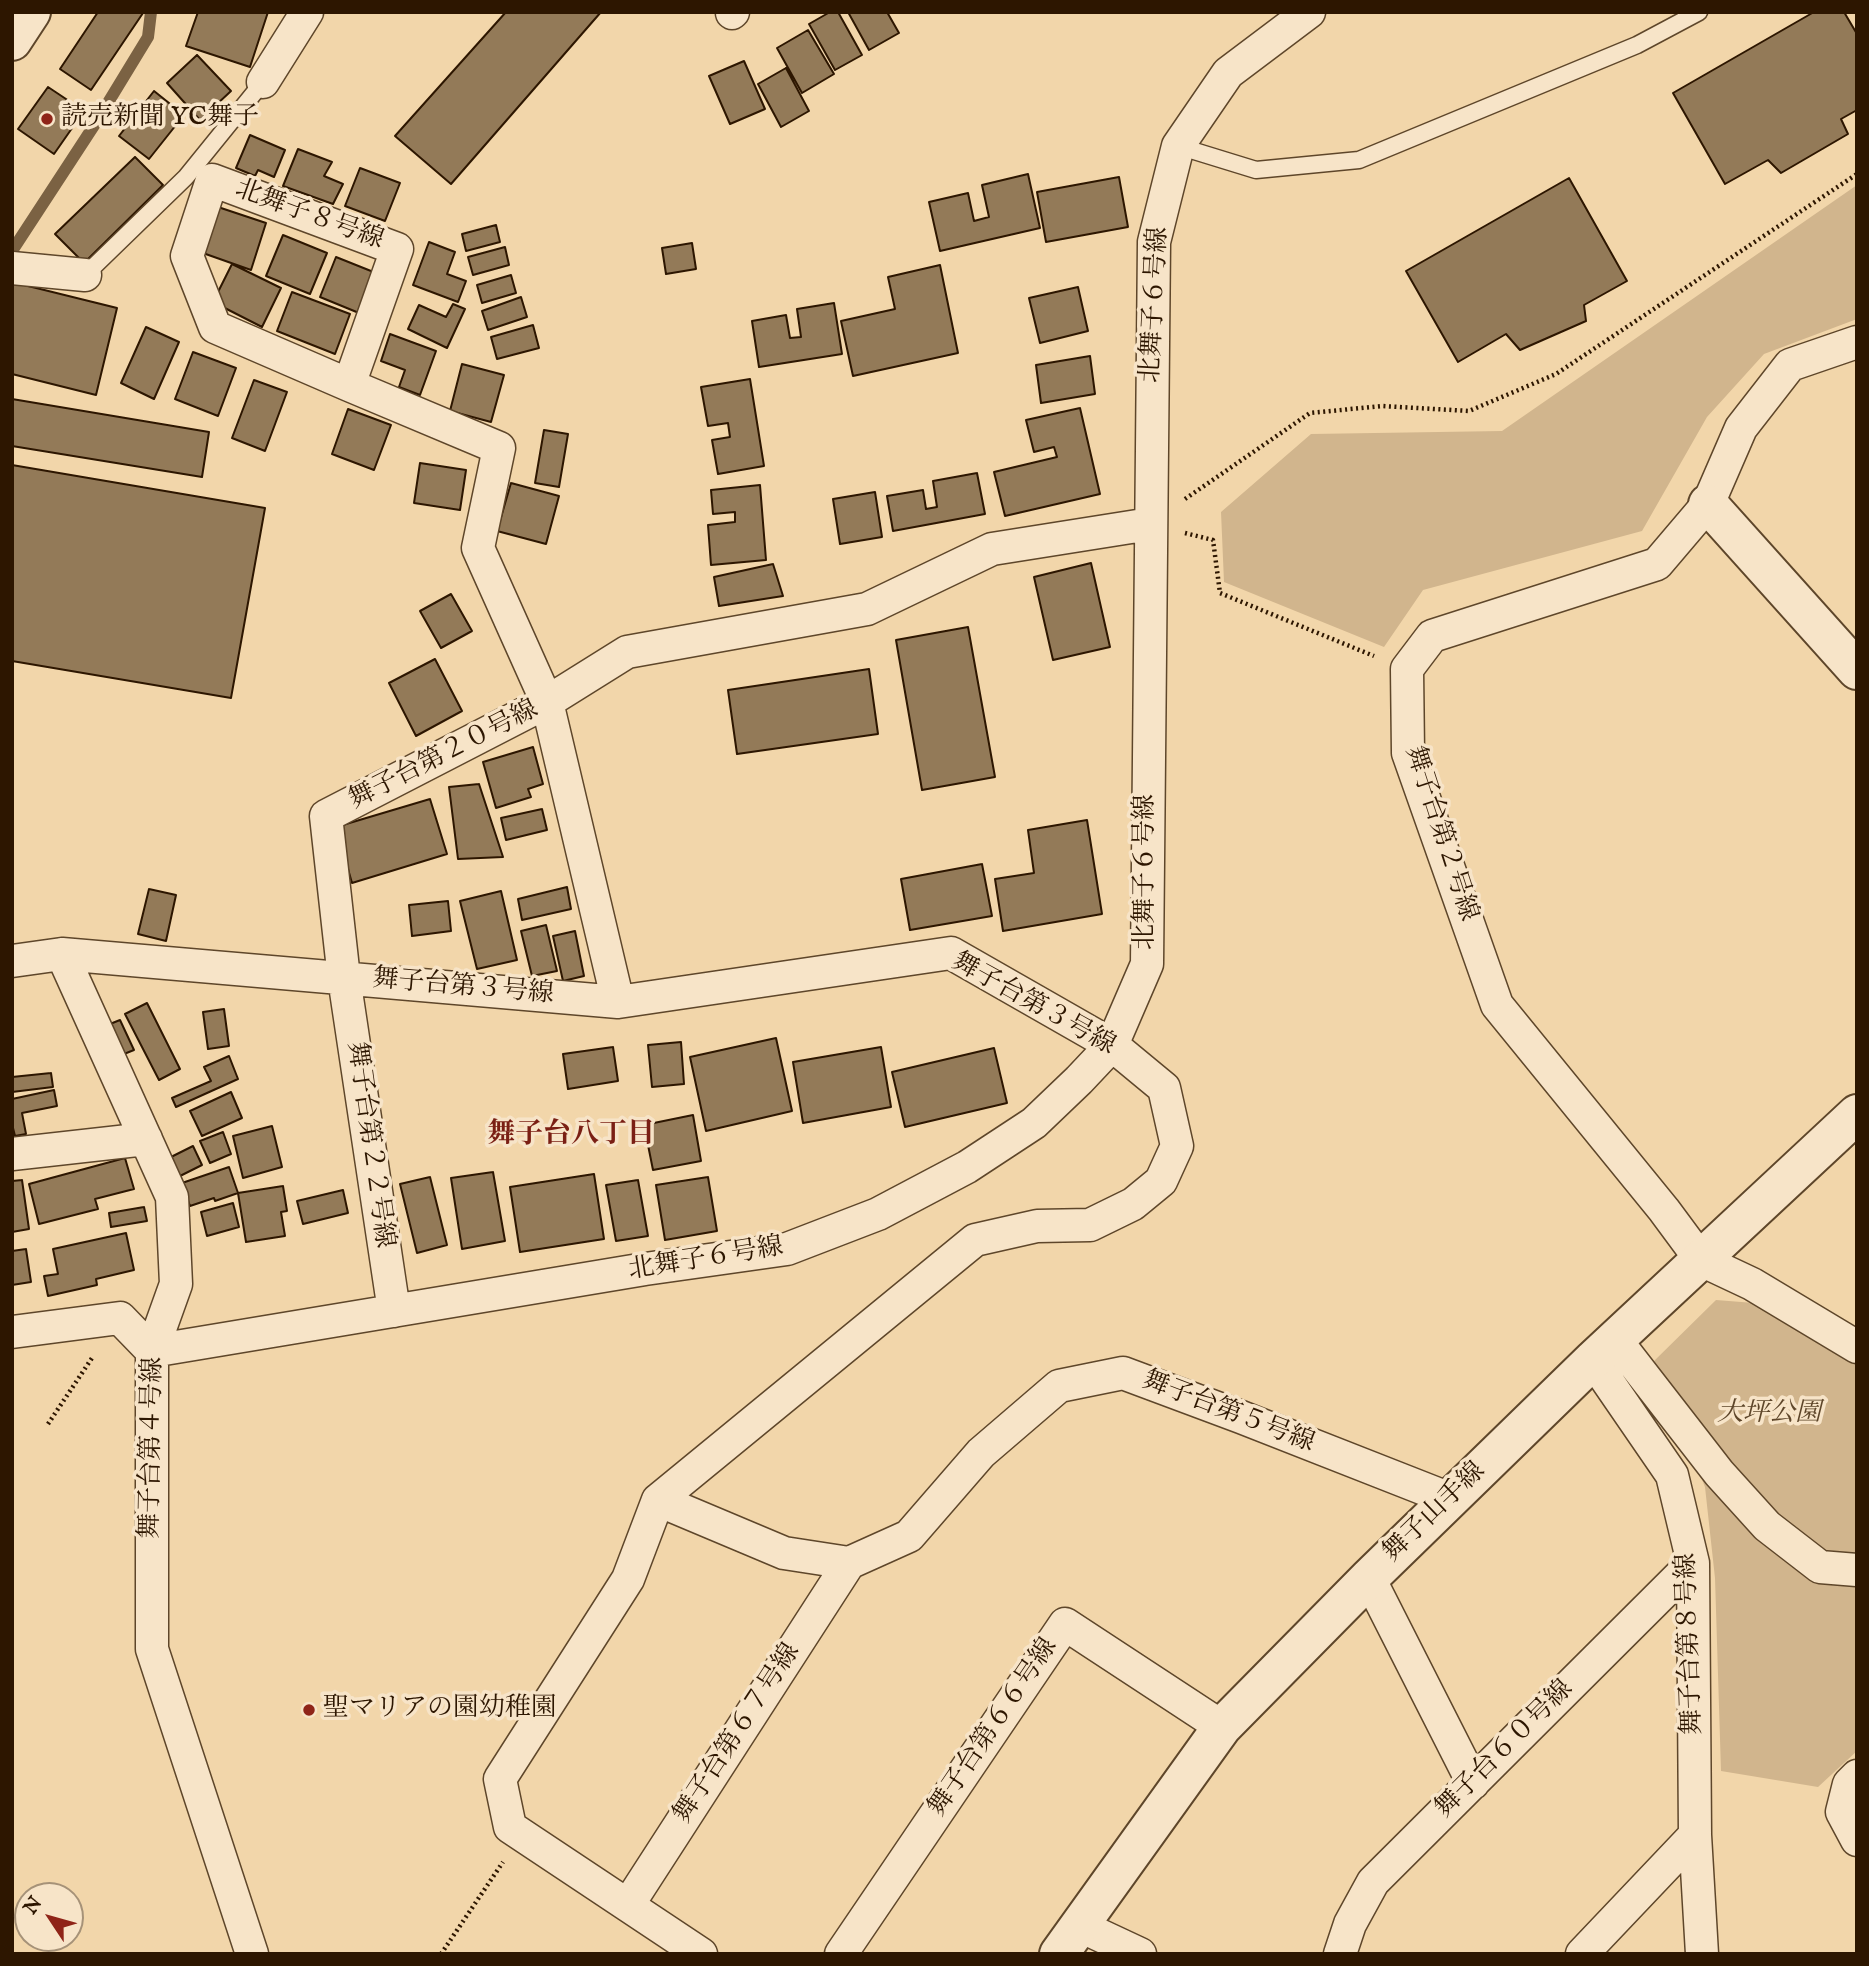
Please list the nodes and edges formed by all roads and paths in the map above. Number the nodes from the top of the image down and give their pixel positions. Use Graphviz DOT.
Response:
graph roads {
  1 [pos="31,12"];
  2 [pos="307,12"];
  3 [pos="1309,12"];
  4 [pos="1699,12"];
  5 [pos="12,41"];
  6 [pos="263,82"];
  7 [pos="1178,146"];
  8 [pos="1857,174"];
  9 [pos="14,268"];
  10 [pos="85,275"];
  11 [pos="1857,342"];
  12 [pos="349,384"];
  13 [pos="1708,504"];
  14 [pos="1150,524"];
  15 [pos="1407,669"];
  16 [pos="1857,670"];
  17 [pos="547,702"];
  18 [pos="62,954"];
  19 [pos="12,961"];
  20 [pos="344,978"];
  21 [pos="618,1002"];
  22 [pos="1112,1045"];
  23 [pos="1857,1114"];
  24 [pos="146,1139"];
  25 [pos="12,1154"];
  26 [pos="1701,1260"];
  27 [pos="394,1311"];
  28 [pos="120,1318"];
  29 [pos="12,1332"];
  30 [pos="1857,1347"];
  31 [pos="1604,1350"];
  32 [pos="152,1351"];
  33 [pos="48,1424"];
  34 [pos="1450,1499"];
  35 [pos="658,1500"];
  36 [pos="849,1563"];
  37 [pos="1693,1563"];
  38 [pos="1857,1570"];
  39 [pos="1368,1578"];
  40 [pos="1222,1727"];
  41 [pos="1857,1776"];
  42 [pos="1473,1783"];
  43 [pos="1695,1835"];
  44 [pos="1857,1840"];
  45 [pos="510,1852"];
  46 [pos="628,1905"];
  47 [pos="1068,1939"];
  48 [pos="252,1954"];
  49 [pos="441,1954"];
  50 [pos="701,1954"];
  51 [pos="841,1954"];
  52 [pos="1140,1954"];
  53 [pos="1340,1954"];
  54 [pos="1582,1954"];
  55 [pos="1702,1954"];
  1 -- 5 [label="street"];
  2 -- 6 [label="street"];
  3 -- 7 [label="street, 北舞子６号線"];
  4 -- 7 [label="lane"];
  6 -- 10 [label="lane"];
  7 -- 14 [label="street, 北舞子６号線"];
  8 -- 14 [label="path"];
  9 -- 10 [label="street"];
  11 -- 13 [label="street"];
  12 -- 12 [label="street, 北舞子８号線"];
  12 -- 17 [label="street, 北舞子８号線"];
  13 -- 15 [label="street"];
  13 -- 16 [label="street"];
  14 -- 15 [label="path"];
  14 -- 17 [label="street"];
  14 -- 22 [label="street, 北舞子６号線"];
  15 -- 26 [label="street, 舞子台第２号線"];
  17 -- 20 [label="street, 舞子台第２０号線"];
  17 -- 21 [label="street, 舞子台第２０号線"];
  18 -- 19 [label="street, 舞子台第３号線"];
  18 -- 20 [label="street, 舞子台第３号線"];
  18 -- 24 [label="street, 舞子台第４号線"];
  20 -- 21 [label="street, 舞子台第３号線"];
  20 -- 27 [label="street, 舞子台第２２号線"];
  21 -- 22 [label="street, 舞子台第３号線"];
  22 -- 27 [label="street, 北舞子６号線"];
  22 -- 35 [label="street, 舞子台第３号線"];
  23 -- 26 [label="street, 舞子山手線"];
  24 -- 25 [label="street"];
  24 -- 32 [label="street, 舞子台第４号線"];
  26 -- 30 [label="street"];
  26 -- 31 [label="street, 舞子山手線"];
  27 -- 32 [label="street, 北舞子６号線"];
  28 -- 29 [label="street"];
  28 -- 32 [label="street"];
  28 -- 33 [label="path"];
  31 -- 34 [label="street, 舞子山手線"];
  31 -- 37 [label="street, 舞子台第８号線"];
  31 -- 38 [label="street"];
  32 -- 48 [label="street, 舞子台第４号線"];
  34 -- 36 [label="street, 舞子台第５号線"];
  34 -- 39 [label="street, 舞子山手線"];
  35 -- 36 [label="street"];
  35 -- 46 [label="street"];
  36 -- 46 [label="street, 舞子台第６７号線"];
  37 -- 42 [label="street, 舞子台６０号線"];
  37 -- 43 [label="street, 舞子台第８号線"];
  39 -- 40 [label="street, 舞子山手線"];
  39 -- 42 [label="street"];
  40 -- 47 [label="street, 舞子山手線"];
  40 -- 51 [label="street, 舞子台第６６号線"];
  41 -- 44 [label="street"];
  42 -- 53 [label="street, 舞子台６０号線"];
  43 -- 54 [label="street"];
  43 -- 55 [label="street, 舞子台第８号線"];
  45 -- 49 [label="path"];
  46 -- 50 [label="street"];
  47 -- 52 [label="street"];
}
